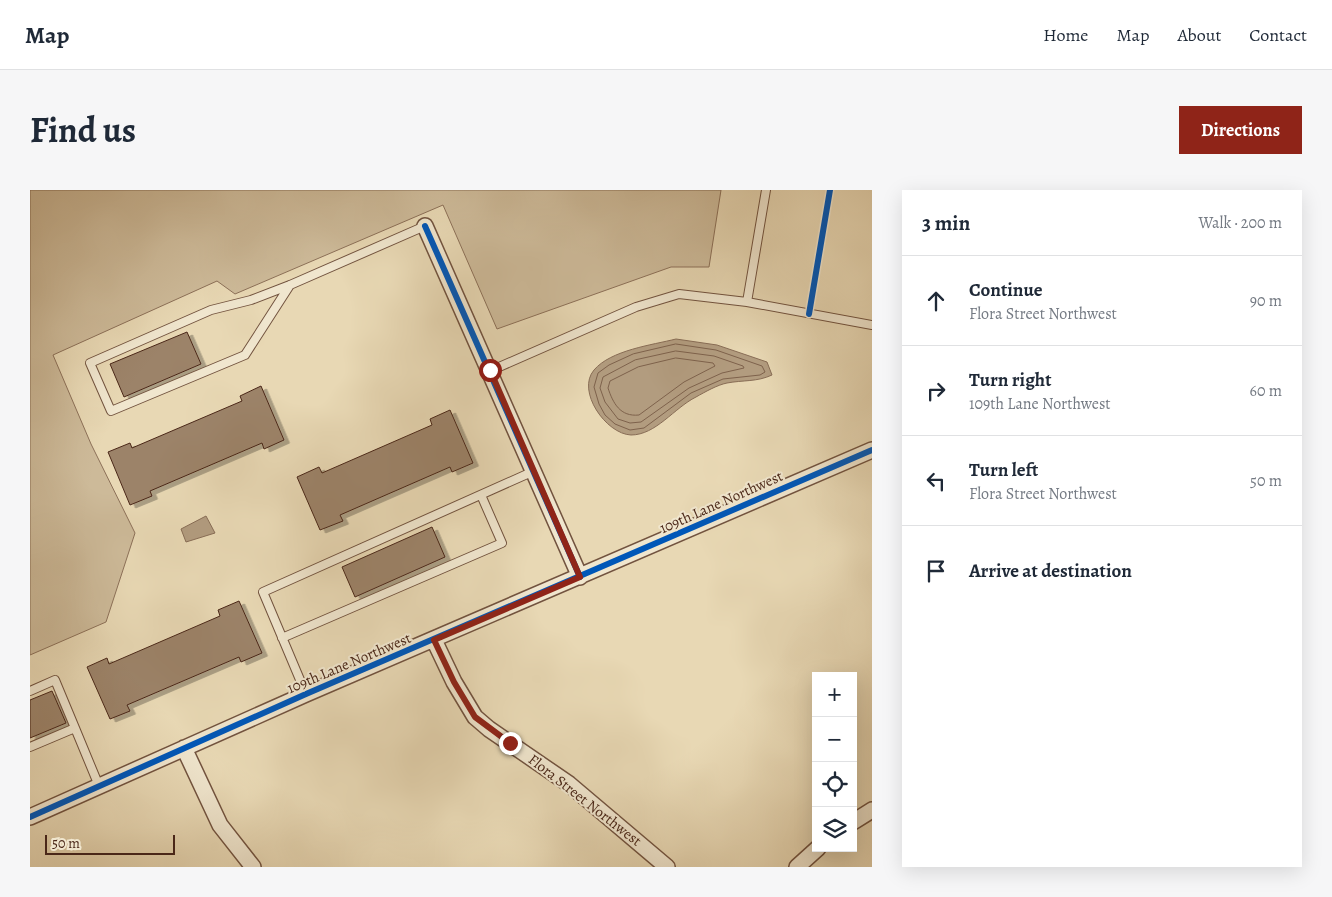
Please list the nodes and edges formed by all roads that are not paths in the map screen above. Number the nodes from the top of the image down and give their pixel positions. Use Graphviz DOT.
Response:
graph roads {
  1 [pos="766,190"];
  2 [pos="425,226"];
  3 [pos="290,285"];
  4 [pos="747,302"];
  5 [pos="872,324"];
  6 [pos="490,370"];
  7 [pos="872,450"];
  8 [pos="534,471"];
  9 [pos="481,495"];
  10 [pos="580,577"];
  11 [pos="282,638"];
  12 [pos="434,640"];
  13 [pos="30,691"];
  14 [pos="306,694"];
  15 [pos="75,728"];
  16 [pos="30,747"];
  17 [pos="184,748"];
  18 [pos="99,786"];
  19 [pos="872,810"];
  20 [pos="30,817"];
  21 [pos="857,819"];
  22 [pos="814,852"];
  23 [pos="253,867"];
  24 [pos="668,867"];
  25 [pos="797,867"];
  1 -- 4 [label="lane"];
  2 -- 3 [label="lane"];
  2 -- 6 [label="street"];
  3 -- 3 [label="lane"];
  4 -- 5 [label="lane"];
  4 -- 6 [label="lane"];
  6 -- 8 [label="street"];
  7 -- 10 [label="street, 109th Lane Northwest"];
  8 -- 9 [label="lane"];
  8 -- 10 [label="street"];
  9 -- 11 [label="lane"];
  9 -- 11 [label="lane"];
  10 -- 12 [label="street, 109th Lane Northwest"];
  11 -- 14 [label="lane"];
  12 -- 14 [label="street, 109th Lane Northwest"];
  12 -- 24 [label="street, Flora Street Northwest"];
  13 -- 15 [label="lane"];
  14 -- 17 [label="street, 109th Lane Northwest"];
  15 -- 16 [label="lane"];
  15 -- 18 [label="lane"];
  17 -- 18 [label="street, 109th Lane Northwest"];
  17 -- 23 [label="street"];
  18 -- 20 [label="street, 109th Lane Northwest"];
  19 -- 21 [label="street"];
  22 -- 25 [label="street"];
}
